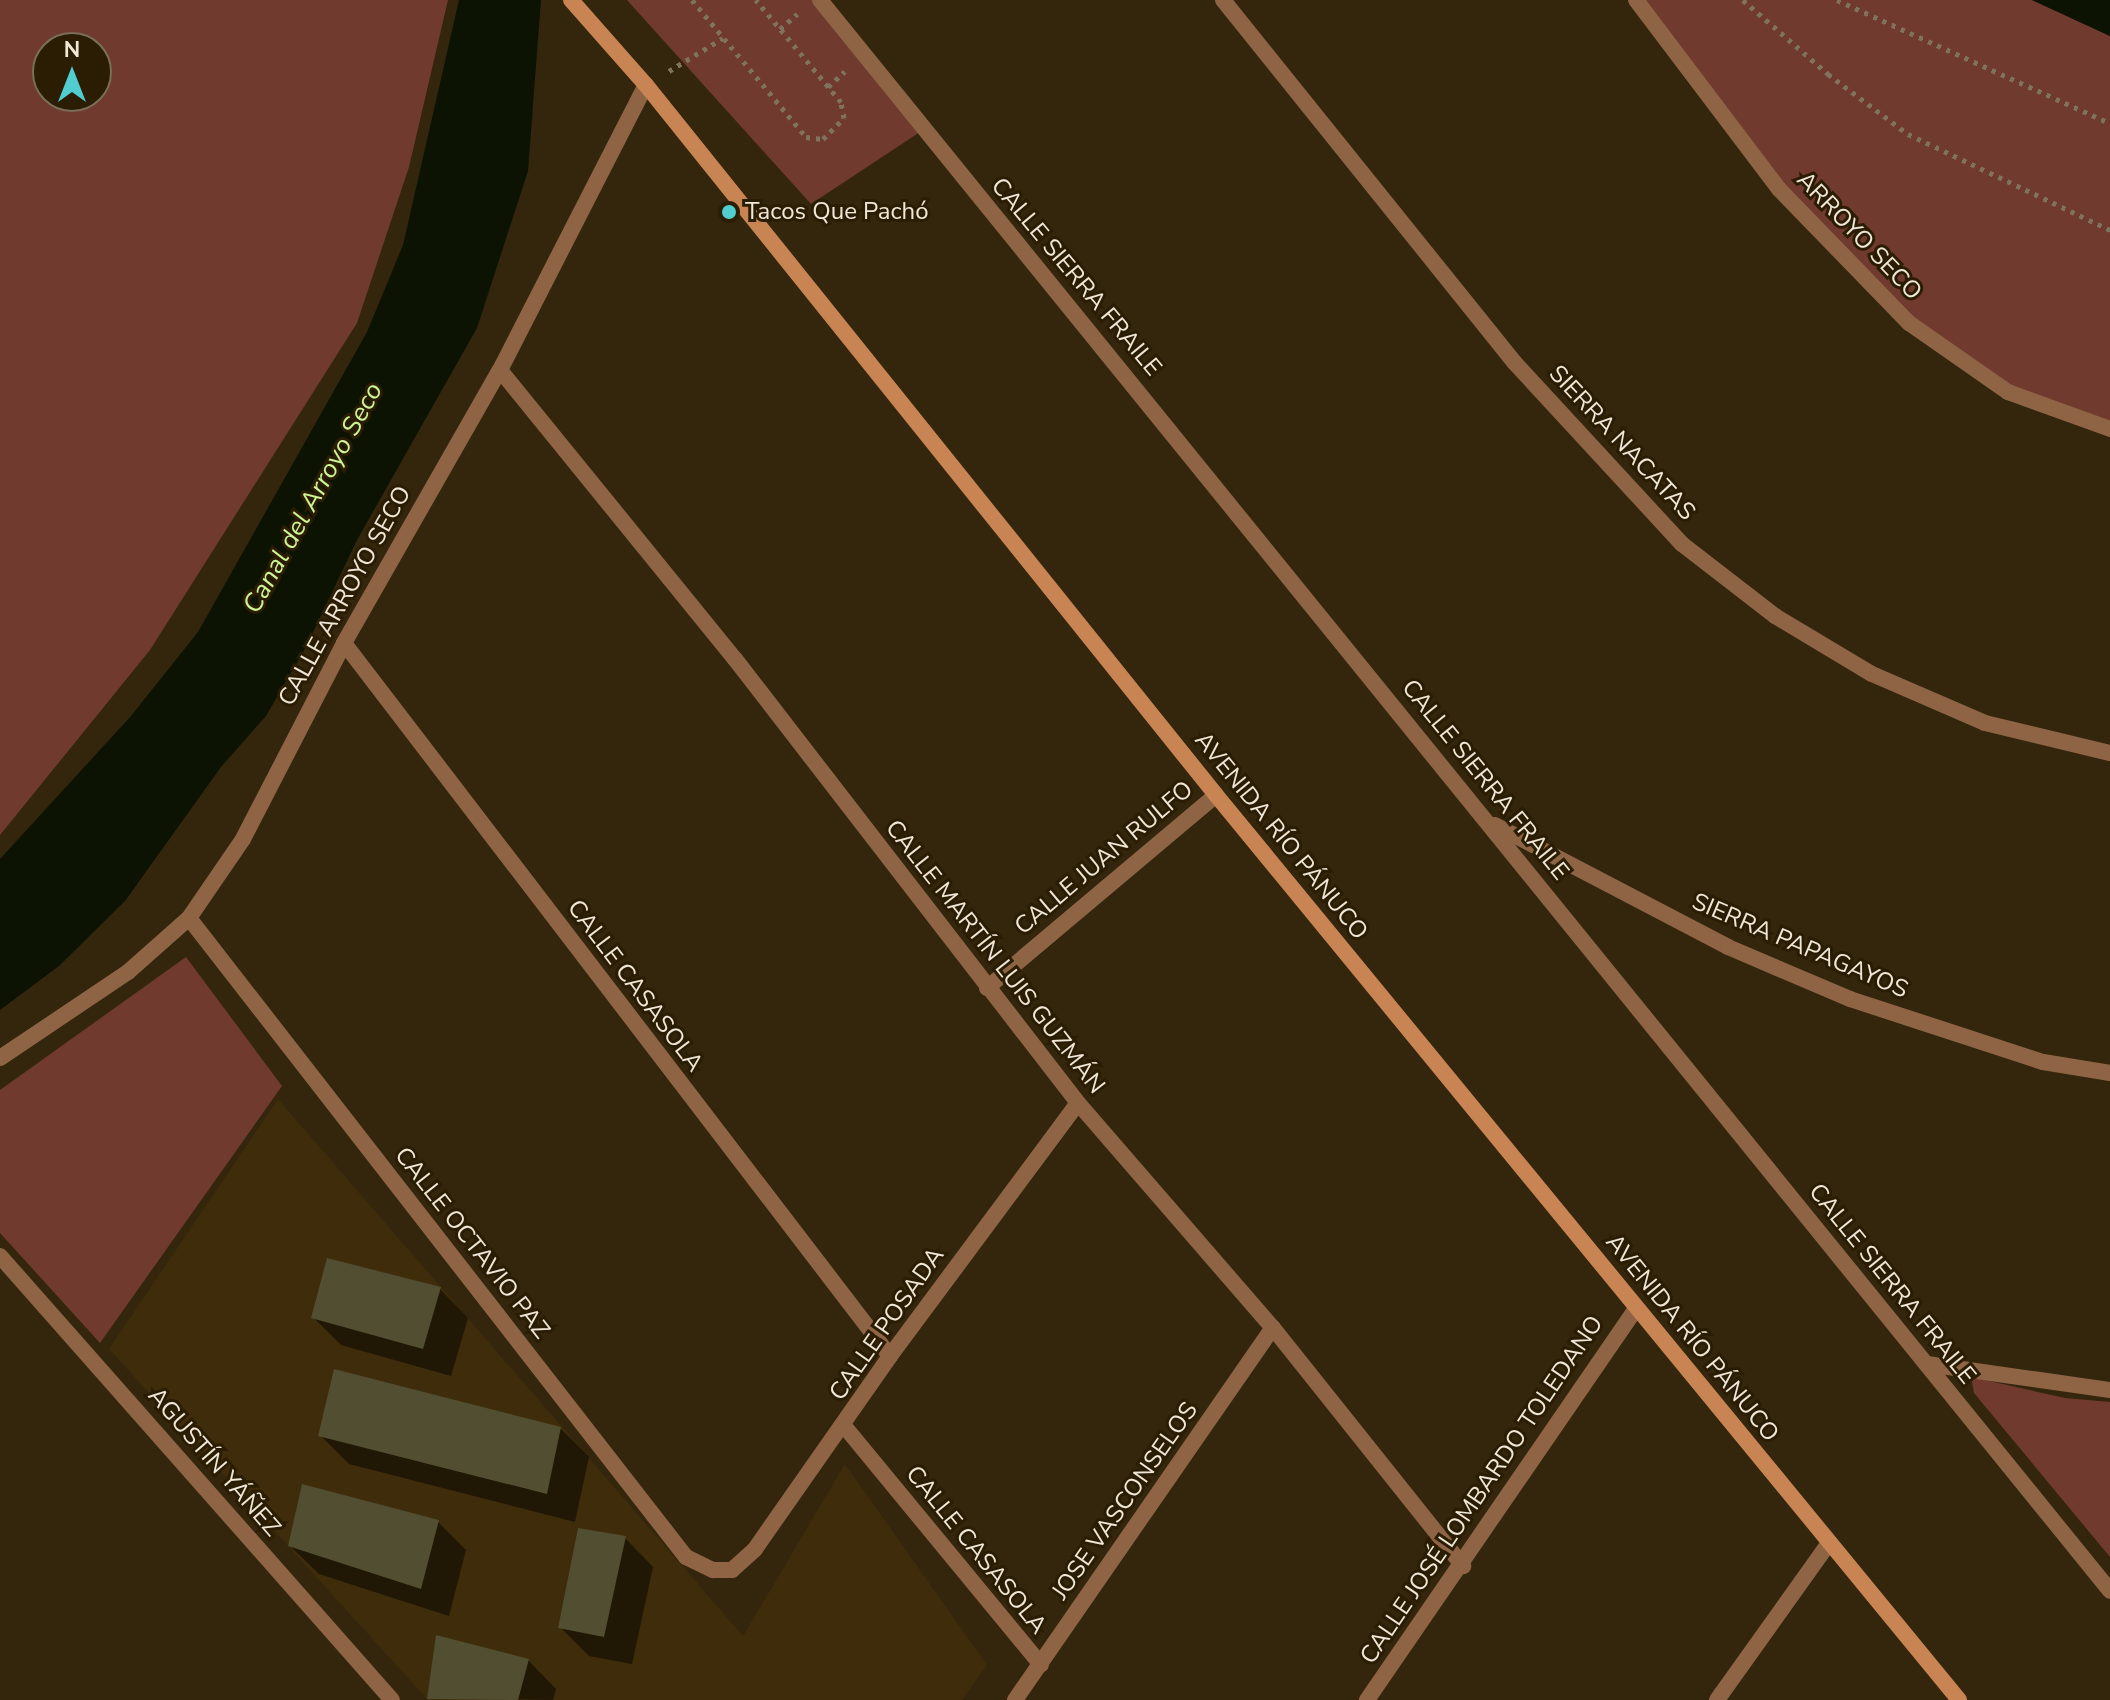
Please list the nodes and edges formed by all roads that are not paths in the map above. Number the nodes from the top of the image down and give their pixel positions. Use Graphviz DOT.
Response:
graph roads {
  1 [pos="820,0"];
  2 [pos="1223,0"];
  3 [pos="1636,0"];
  4 [pos="572,1"];
  5 [pos="646,85"];
  6 [pos="500,370"];
  7 [pos="2110,429"];
  8 [pos="344,643"];
  9 [pos="2110,753"];
  10 [pos="1216,795"];
  11 [pos="1487,821"];
  12 [pos="189,918"];
  13 [pos="987,988"];
  14 [pos="0,1058"];
  15 [pos="2110,1073"];
  16 [pos="1078,1103"];
  17 [pos="0,1256"];
  18 [pos="1636,1308"];
  19 [pos="1273,1328"];
  20 [pos="890,1356"];
  21 [pos="1927,1364"];
  22 [pos="2110,1390"];
  23 [pos="845,1427"];
  24 [pos="1829,1543"];
  25 [pos="1463,1566"];
  26 [pos="732,1570"];
  27 [pos="2110,1591"];
  28 [pos="1041,1665"];
  29 [pos="392,1700"];
  30 [pos="1015,1700"];
  31 [pos="1367,1700"];
  32 [pos="1717,1700"];
  33 [pos="1959,1700"];
  1 -- 11 [label="street, CALLE SIERRA FRAILE"];
  2 -- 9 [label="street, SIERRA NACATAS"];
  3 -- 7 [label="street, ARROYO SECO"];
  4 -- 5 [label="street, AVENIDA RÍO PÁNUCO"];
  5 -- 6 [label="street, CALLE ARROYO SECO"];
  5 -- 10 [label="street, AVENIDA RÍO PÁNUCO"];
  6 -- 8 [label="street, CALLE ARROYO SECO"];
  6 -- 13 [label="street, CALLE MARTÍN LUIS GUZMÁN"];
  8 -- 12 [label="street, CALLE ARROYO SECO"];
  8 -- 20 [label="street, CALLE CASASOLA"];
  10 -- 13 [label="street, CALLE JUAN RULFO"];
  10 -- 18 [label="street, AVENIDA RÍO PÁNUCO"];
  11 -- 15 [label="street, SIERRA PAPAGAYOS"];
  11 -- 21 [label="street, CALLE SIERRA FRAILE"];
  12 -- 14 [label="street, CALLE ARROYO SECO"];
  12 -- 26 [label="street, CALLE OCTAVIO PAZ"];
  13 -- 16 [label="street, CALLE MARTÍN LUIS GUZMÁN"];
  16 -- 19 [label="street, CALLE MARTÍN LUIS GUZMÁN"];
  16 -- 20 [label="street, CALLE POSADA"];
  17 -- 29 [label="street, AGUSTÍN YÁÑEZ"];
  18 -- 24 [label="street, AVENIDA RÍO PÁNUCO"];
  18 -- 25 [label="street, CALLE JOSÉ LOMBARDO TOLEDANO"];
  19 -- 25 [label="street, CALLE MARTÍN LUIS GUZMÁN"];
  19 -- 28 [label="street, JOSE VASCONSELOS"];
  20 -- 23 [label="street, CALLE POSADA"];
  21 -- 22 [label="street"];
  21 -- 27 [label="street, CALLE SIERRA FRAILE"];
  23 -- 26 [label="street, CALLE POSADA"];
  23 -- 28 [label="street, CALLE CASASOLA"];
  24 -- 32 [label="street"];
  24 -- 33 [label="street, AVENIDA RÍO PÁNUCO"];
  25 -- 31 [label="street, CALLE JOSÉ LOMBARDO TOLEDANO"];
  28 -- 30 [label="street, JOSE VASCONSELOS"];
}
